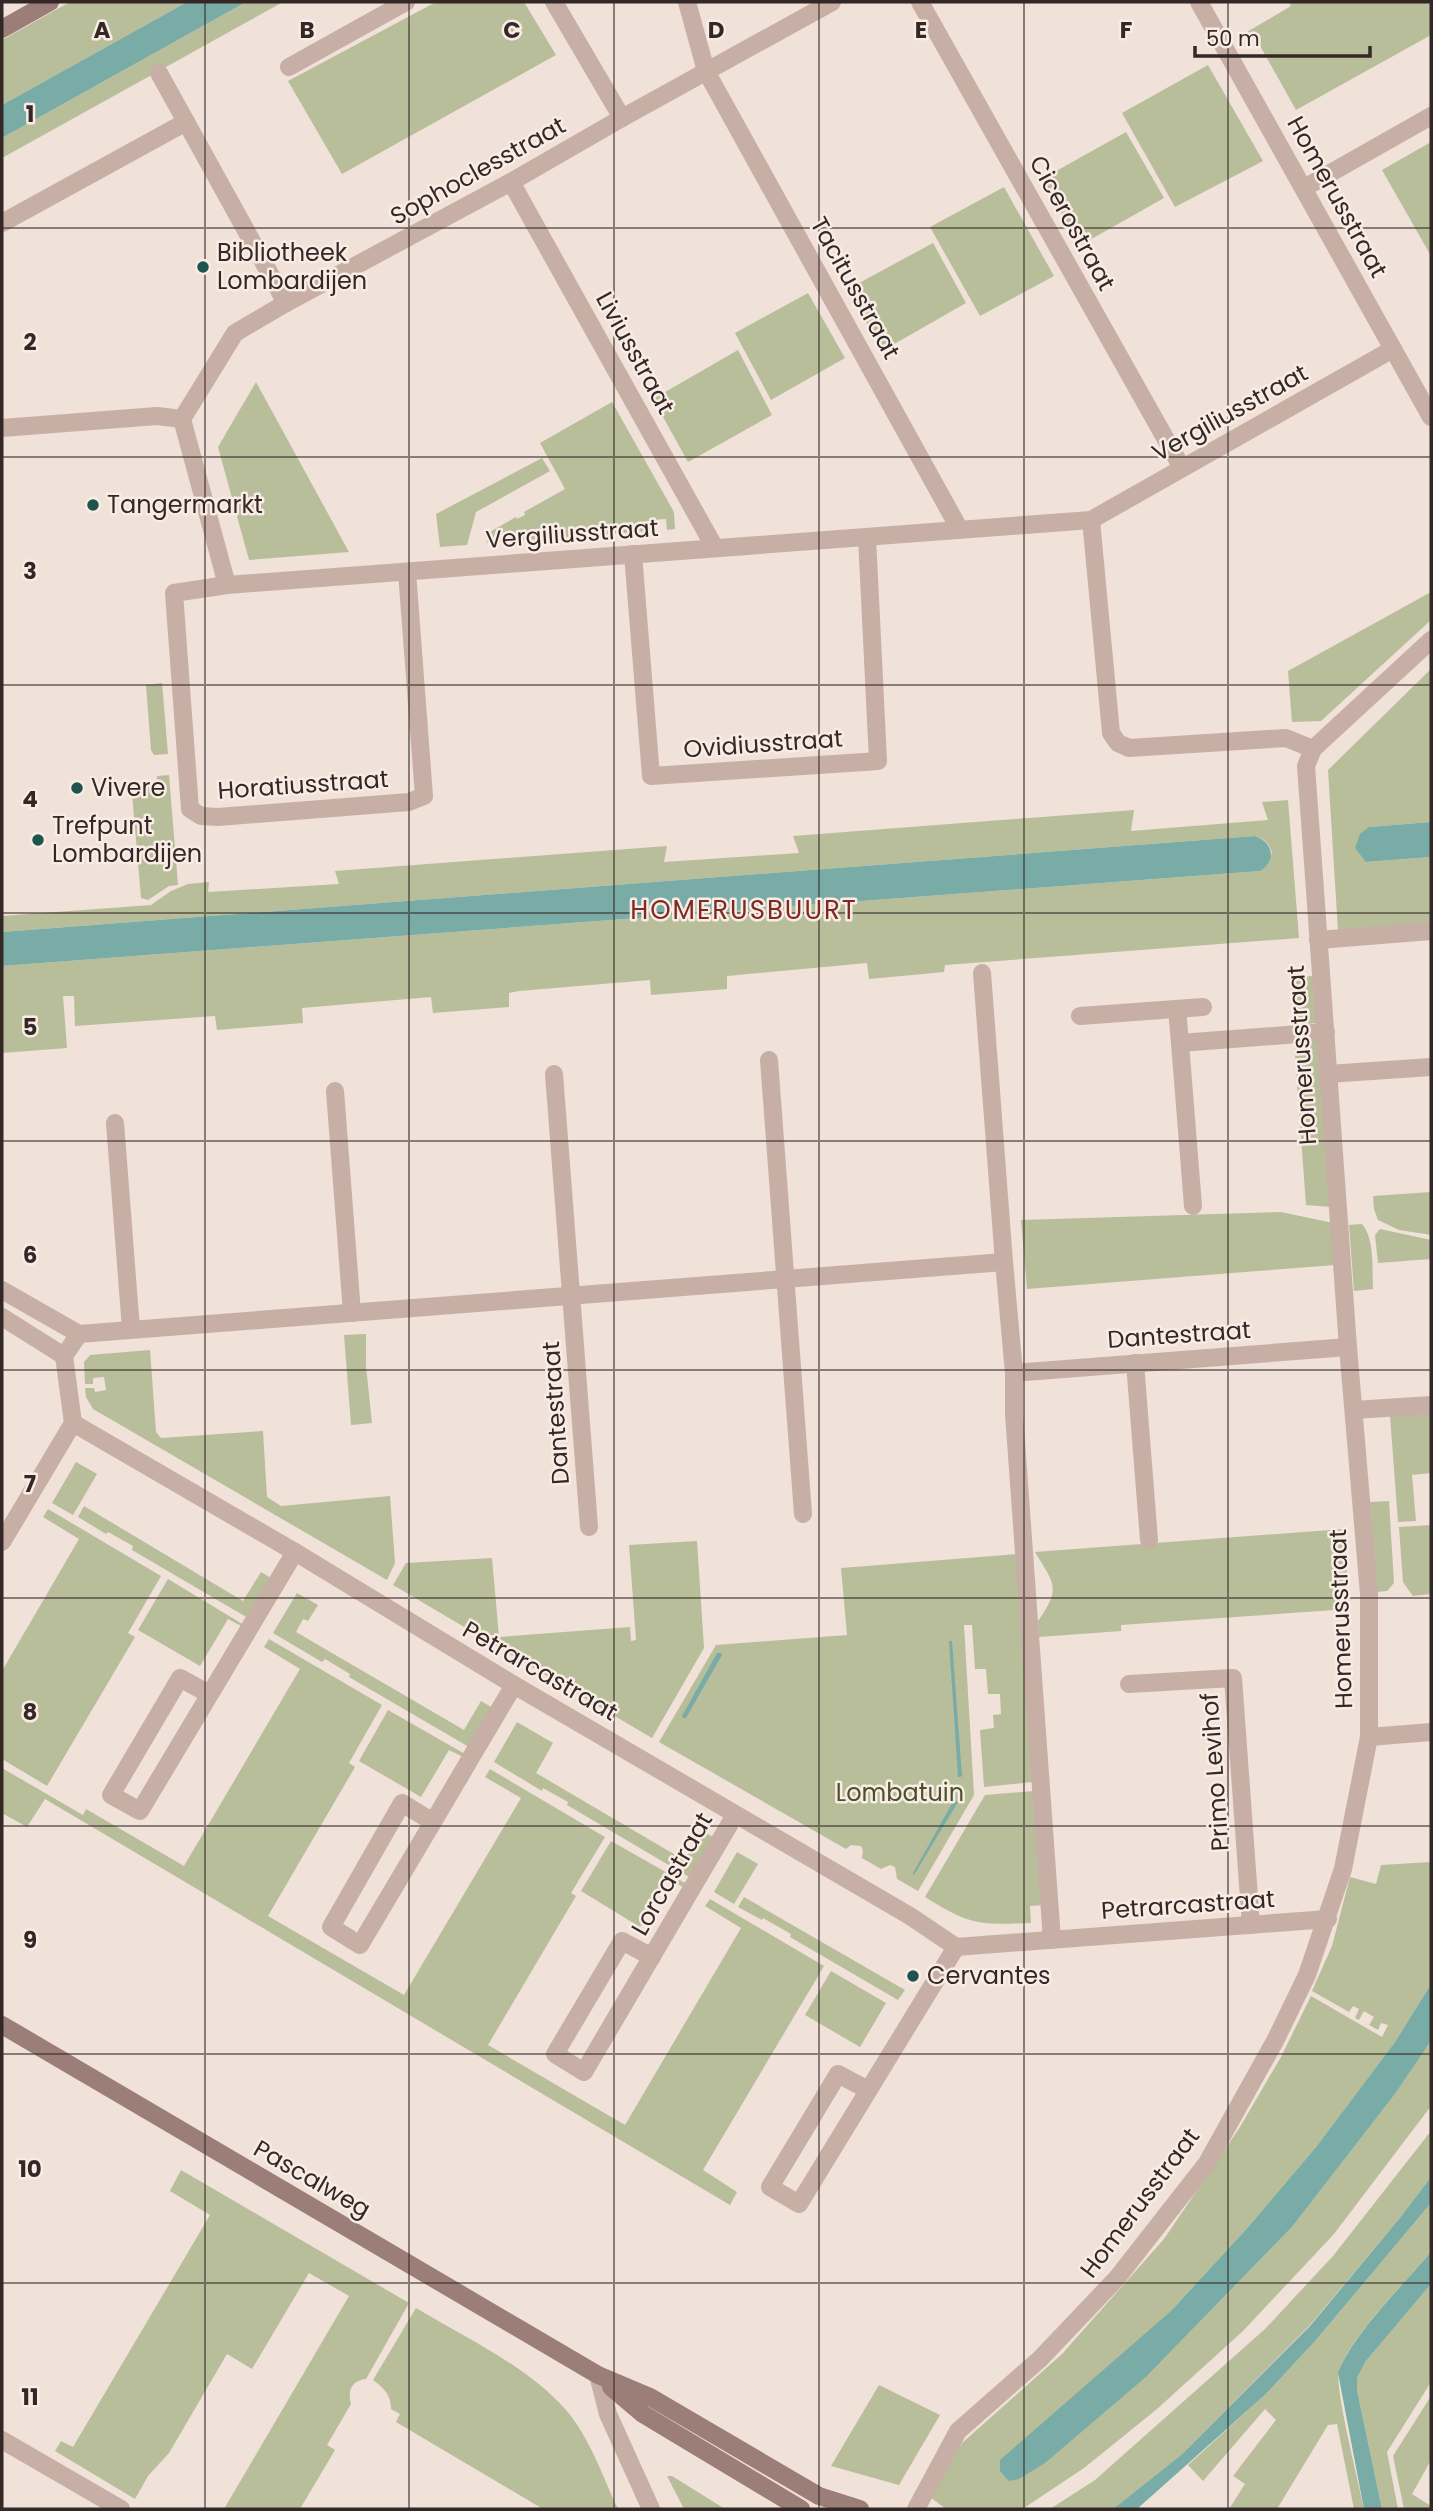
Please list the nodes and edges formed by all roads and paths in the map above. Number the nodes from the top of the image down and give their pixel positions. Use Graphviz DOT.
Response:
graph roads {
  1 [pos="50,2"];
  2 [pos="406,2"];
  3 [pos="554,2"];
  4 [pos="687,2"];
  5 [pos="832,2"];
  6 [pos="920,2"];
  7 [pos="1199,2"];
  8 [pos="2,29"];
  9 [pos="289,68"];
  10 [pos="706,71"];
  11 [pos="159,73"];
  12 [pos="1431,116"];
  13 [pos="622,118"];
  14 [pos="186,122"];
  15 [pos="511,183"];
  16 [pos="1304,188"];
  17 [pos="2,223"];
  18 [pos="286,303"];
  19 [pos="1393,349"];
  20 [pos="1431,416"];
  21 [pos="183,419"];
  22 [pos="2,428"];
  23 [pos="1182,468"];
  24 [pos="1091,520"];
  25 [pos="960,530"];
  26 [pos="867,537"];
  27 [pos="715,548"];
  28 [pos="633,554"];
  29 [pos="407,572"];
  30 [pos="227,585"];
  31 [pos="1431,640"];
  32 [pos="1313,749"];
  33 [pos="1431,931"];
  34 [pos="1318,940"];
  35 [pos="982,973"];
  36 [pos="1203,1007"];
  37 [pos="1177,1009"];
  38 [pos="1080,1016"];
  39 [pos="1325,1032"];
  40 [pos="1180,1043"];
  41 [pos="769,1060"];
  42 [pos="1431,1067"];
  43 [pos="554,1074"];
  44 [pos="1328,1074"];
  45 [pos="334,1091"];
  46 [pos="115,1123"];
  47 [pos="1193,1206"];
  48 [pos="1004,1262"];
  49 [pos="787,1279"];
  50 [pos="2,1290"];
  51 [pos="571,1296"];
  52 [pos="352,1313"];
  53 [pos="2,1317"];
  54 [pos="131,1329"];
  55 [pos="79,1334"];
  56 [pos="1348,1347"];
  57 [pos="64,1356"];
  58 [pos="1135,1363"];
  59 [pos="1014,1373"];
  60 [pos="1431,1405"];
  61 [pos="1354,1410"];
  62 [pos="73,1423"];
  63 [pos="803,1514"];
  64 [pos="589,1527"];
  65 [pos="1149,1540"];
  66 [pos="2,1542"];
  67 [pos="295,1552"];
  68 [pos="1129,1684"];
  69 [pos="514,1685"];
  70 [pos="209,1694"];
  71 [pos="1431,1732"];
  72 [pos="1369,1737"];
  73 [pos="735,1815"];
  74 [pos="433,1822"];
  75 [pos="1328,1919"];
  76 [pos="1251,1925"];
  77 [pos="1052,1940"];
  78 [pos="956,1947"];
  79 [pos="652,1958"];
  80 [pos="2,2025"];
  81 [pos="868,2090"];
  82 [pos="597,2375"];
  83 [pos="2,2440"];
  84 [pos="815,2503"];
  85 [pos="121,2509"];
  86 [pos="652,2509"];
  87 [pos="801,2509"];
  88 [pos="860,2509"];
  89 [pos="916,2509"];
  1 -- 8 [label="street"];
  2 -- 9 [label="street"];
  3 -- 13 [label="street"];
  4 -- 10 [label="street, Tacitusstraat"];
  5 -- 10 [label="street, Sophoclesstraat"];
  6 -- 23 [label="street, Cicerostraat"];
  7 -- 16 [label="street, Homerusstraat"];
  10 -- 13 [label="street, Sophoclesstraat"];
  10 -- 25 [label="street, Tacitusstraat"];
  11 -- 14 [label="street"];
  12 -- 16 [label="street"];
  13 -- 15 [label="street, Sophoclesstraat"];
  14 -- 17 [label="street"];
  14 -- 18 [label="street"];
  15 -- 18 [label="street, Sophoclesstraat"];
  15 -- 27 [label="street, Liviusstraat"];
  16 -- 19 [label="street, Homerusstraat"];
  18 -- 21 [label="street, Sophoclesstraat"];
  19 -- 20 [label="street, Homerusstraat"];
  19 -- 23 [label="street, Vergiliusstraat"];
  21 -- 22 [label="street"];
  21 -- 30 [label="street"];
  23 -- 24 [label="street, Vergiliusstraat"];
  24 -- 25 [label="street, Vergiliusstraat"];
  24 -- 32 [label="street"];
  25 -- 26 [label="street, Vergiliusstraat"];
  26 -- 27 [label="street, Vergiliusstraat"];
  26 -- 28 [label="street, Ovidiusstraat"];
  27 -- 28 [label="street, Vergiliusstraat"];
  28 -- 29 [label="street, Vergiliusstraat"];
  29 -- 30 [label="street, Vergiliusstraat"];
  29 -- 30 [label="street, Horatiusstraat"];
  31 -- 32 [label="street"];
  32 -- 34 [label="street, Homerusstraat"];
  33 -- 34 [label="street"];
  34 -- 39 [label="street, Homerusstraat"];
  35 -- 48 [label="street"];
  36 -- 37 [label="street"];
  37 -- 38 [label="street"];
  37 -- 40 [label="street"];
  39 -- 40 [label="street"];
  39 -- 44 [label="street, Homerusstraat"];
  40 -- 47 [label="street"];
  41 -- 49 [label="street"];
  42 -- 44 [label="street"];
  43 -- 51 [label="street, Dantestraat"];
  44 -- 56 [label="street, Homerusstraat"];
  45 -- 52 [label="street"];
  46 -- 54 [label="street"];
  48 -- 49 [label="street"];
  48 -- 59 [label="street"];
  49 -- 51 [label="street"];
  49 -- 63 [label="street"];
  50 -- 55 [label="street"];
  51 -- 52 [label="street"];
  51 -- 64 [label="street, Dantestraat"];
  52 -- 54 [label="street"];
  53 -- 57 [label="street"];
  54 -- 55 [label="street"];
  55 -- 57 [label="street"];
  56 -- 58 [label="street, Dantestraat"];
  56 -- 61 [label="street, Homerusstraat"];
  57 -- 62 [label="street"];
  58 -- 59 [label="street, Dantestraat"];
  58 -- 65 [label="street"];
  59 -- 77 [label="street"];
  60 -- 61 [label="street"];
  61 -- 72 [label="street, Homerusstraat"];
  62 -- 66 [label="street"];
  62 -- 67 [label="street, Petrarcastraat"];
  67 -- 69 [label="street, Petrarcastraat"];
  67 -- 70 [label="street"];
  68 -- 76 [label="street, Primo Levihof"];
  69 -- 73 [label="street, Petrarcastraat"];
  69 -- 74 [label="street"];
  70 -- 70 [label="street"];
  71 -- 72 [label="street"];
  72 -- 75 [label="street, Homerusstraat"];
  73 -- 78 [label="street, Petrarcastraat"];
  73 -- 79 [label="street, Lorcastraat"];
  74 -- 74 [label="street"];
  75 -- 76 [label="street, Petrarcastraat"];
  75 -- 89 [label="street, Homerusstraat"];
  76 -- 77 [label="street, Petrarcastraat"];
  77 -- 78 [label="street, Petrarcastraat"];
  78 -- 81 [label="street"];
  79 -- 79 [label="street, Lorcastraat"];
  80 -- 82 [label="street, Pascalweg"];
  81 -- 81 [label="street"];
  82 -- 84 [label="street, Pascalweg"];
  82 -- 86 [label="street"];
  82 -- 87 [label="street, Pascalweg"];
  83 -- 85 [label="street"];
  84 -- 88 [label="street, Pascalweg"];
}
